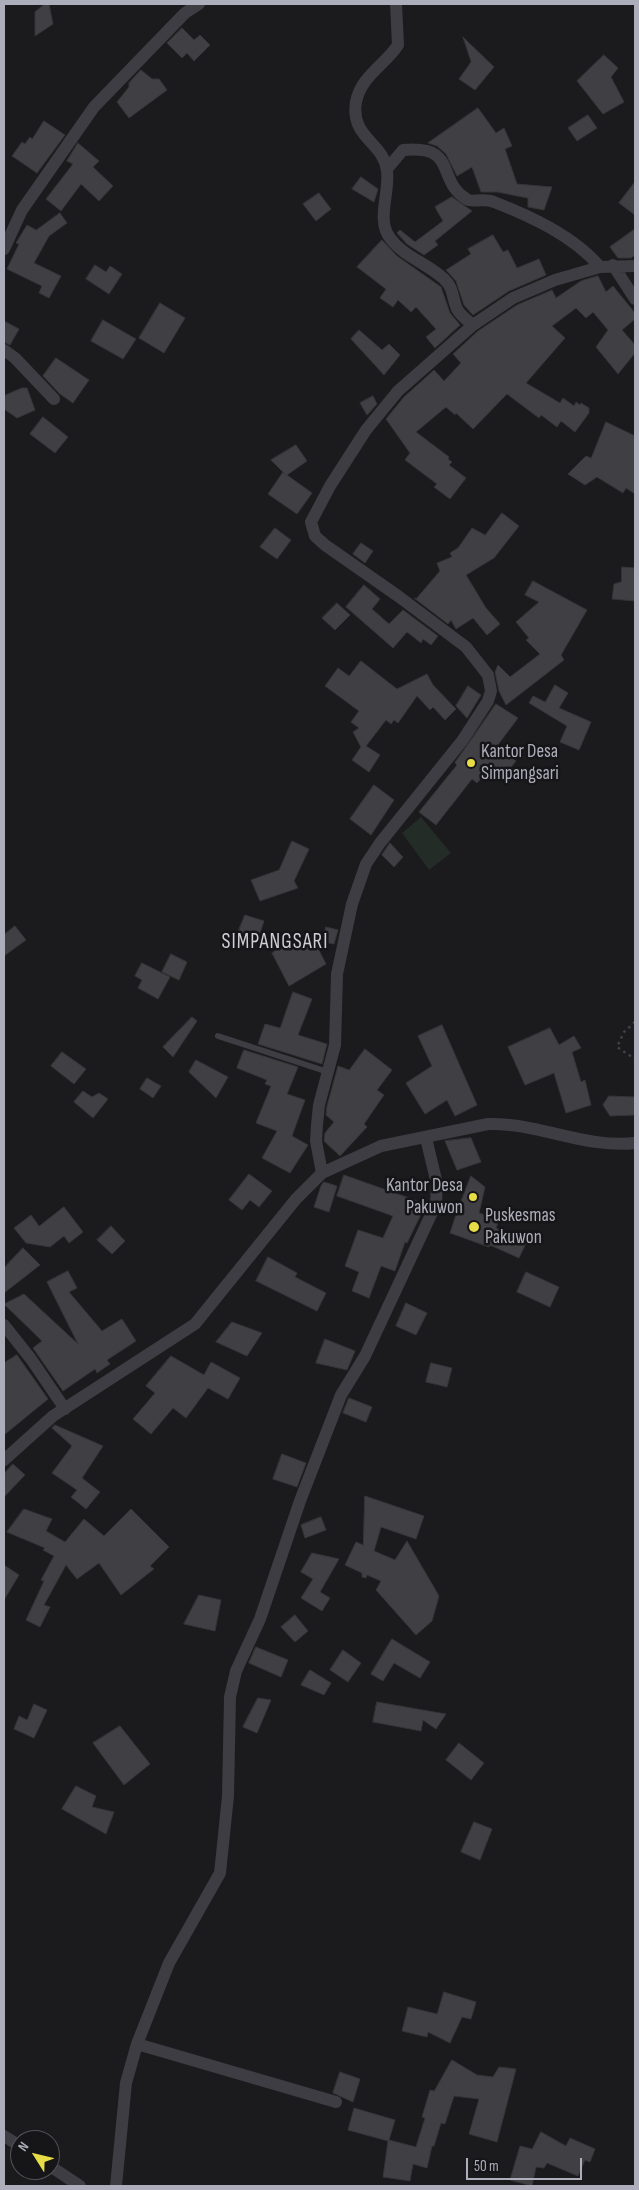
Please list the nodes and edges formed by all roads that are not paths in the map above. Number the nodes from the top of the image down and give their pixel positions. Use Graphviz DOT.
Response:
graph roads {
  1 [pos="199,4"];
  2 [pos="396,4"];
  3 [pos="387,170"];
  4 [pos="4,249"];
  5 [pos="613,265"];
  6 [pos="600,266"];
  7 [pos="635,266"];
  8 [pos="635,298"];
  9 [pos="473,325"];
  10 [pos="4,350"];
  11 [pos="54,399"];
  12 [pos="218,1036"];
  13 [pos="328,1072"];
  14 [pos="426,1138"];
  15 [pos="635,1143"];
  16 [pos="322,1172"];
  17 [pos="4,1325"];
  18 [pos="65,1408"];
  19 [pos="4,1460"];
  20 [pos="137,2044"];
  21 [pos="336,2102"];
  22 [pos="60,2173"];
  23 [pos="80,2186"];
  24 [pos="116,2186"];
  1 -- 4 [label="street"];
  2 -- 3 [label="street"];
  3 -- 6 [label="street"];
  3 -- 9 [label="street"];
  5 -- 6 [label="street"];
  5 -- 7 [label="street"];
  5 -- 8 [label="street"];
  6 -- 9 [label="street"];
  9 -- 13 [label="street"];
  10 -- 11 [label="street"];
  12 -- 13 [label="lane"];
  13 -- 16 [label="street"];
  14 -- 15 [label="street"];
  14 -- 16 [label="street"];
  14 -- 20 [label="street"];
  16 -- 18 [label="street"];
  17 -- 18 [label="street"];
  18 -- 19 [label="street"];
  20 -- 21 [label="street"];
  20 -- 24 [label="street"];
  22 -- 23 [label="street"];
}
